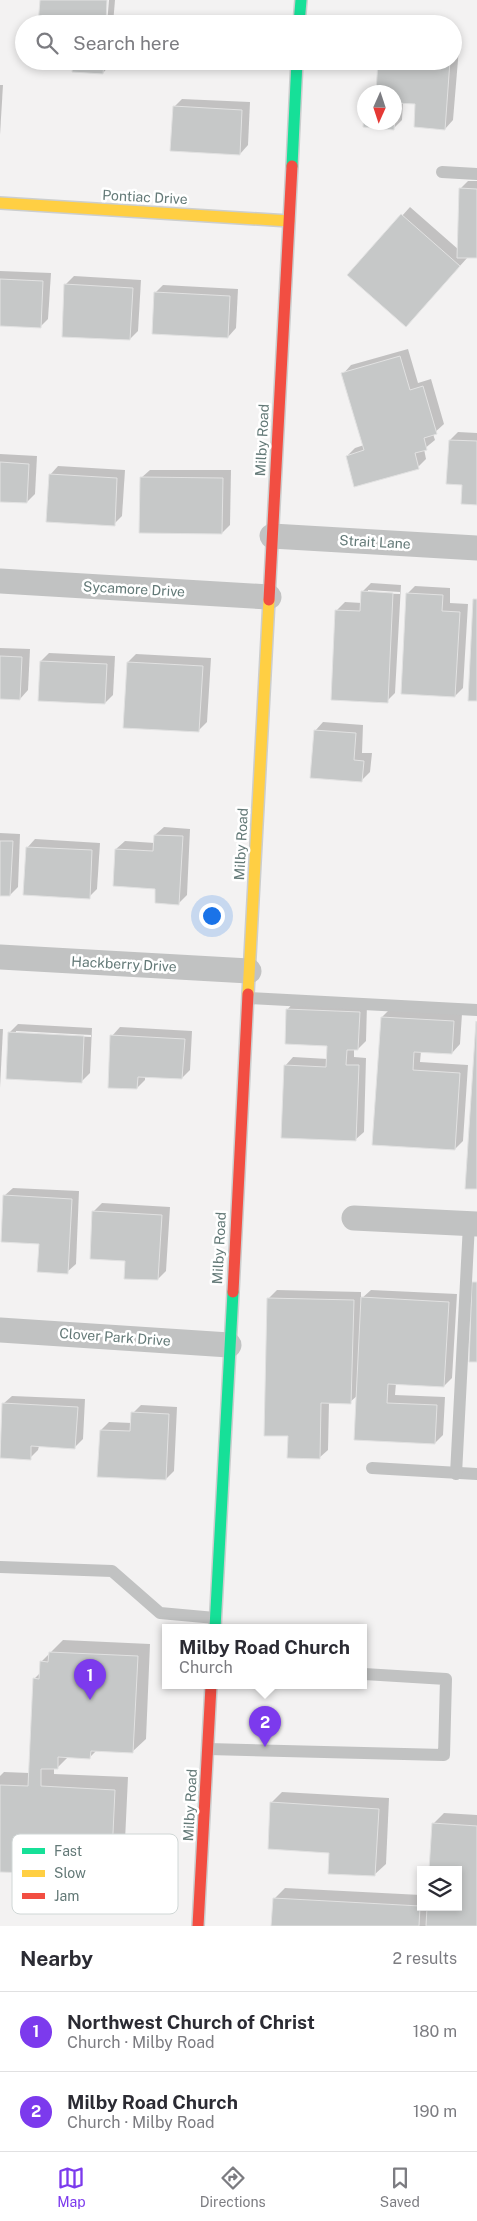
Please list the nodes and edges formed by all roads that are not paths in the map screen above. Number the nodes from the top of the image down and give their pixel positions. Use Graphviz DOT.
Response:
graph roads {
  1 [pos="301,0"];
  2 [pos="300,15"];
  3 [pos="297,70"];
  4 [pos="442,172"];
  5 [pos="477,174"];
  6 [pos="0,203"];
  7 [pos="289,220"];
  8 [pos="272,536"];
  9 [pos="477,548"];
  10 [pos="0,581"];
  11 [pos="269,597"];
  12 [pos="0,957"];
  13 [pos="249,971"];
  14 [pos="248,998"];
  15 [pos="477,1010"];
  16 [pos="354,1218"];
  17 [pos="473,1224"];
  18 [pos="0,1330"];
  19 [pos="229,1345"];
  20 [pos="372,1468"];
  21 [pos="456,1474"];
  22 [pos="477,1474"];
  23 [pos="0,1567"];
  24 [pos="215,1623"];
  25 [pos="367,1674"];
  26 [pos="211,1689"];
  27 [pos="208,1750"];
  28 [pos="198,1926"];
  1 -- 2 [label="street"];
  3 -- 7 [label="street, Milby Road"];
  4 -- 5 [label="lane"];
  6 -- 7 [label="street, Pontiac Drive"];
  7 -- 8 [label="street, Milby Road"];
  8 -- 9 [label="street, Strait Lane"];
  8 -- 11 [label="street, Milby Road"];
  10 -- 11 [label="street, Sycamore Drive"];
  11 -- 13 [label="street, Milby Road"];
  12 -- 13 [label="street, Hackberry Drive"];
  13 -- 14 [label="street, Milby Road"];
  14 -- 15 [label="lane"];
  14 -- 19 [label="street, Milby Road"];
  16 -- 17 [label="street"];
  17 -- 21 [label="lane"];
  18 -- 19 [label="street, Clover Park Drive"];
  19 -- 24 [label="street, Milby Road"];
  20 -- 21 [label="lane"];
  21 -- 22 [label="lane"];
  23 -- 24 [label="lane"];
  25 -- 27 [label="lane"];
  26 -- 27 [label="street, Milby Road"];
  27 -- 28 [label="street, Milby Road"];
}
